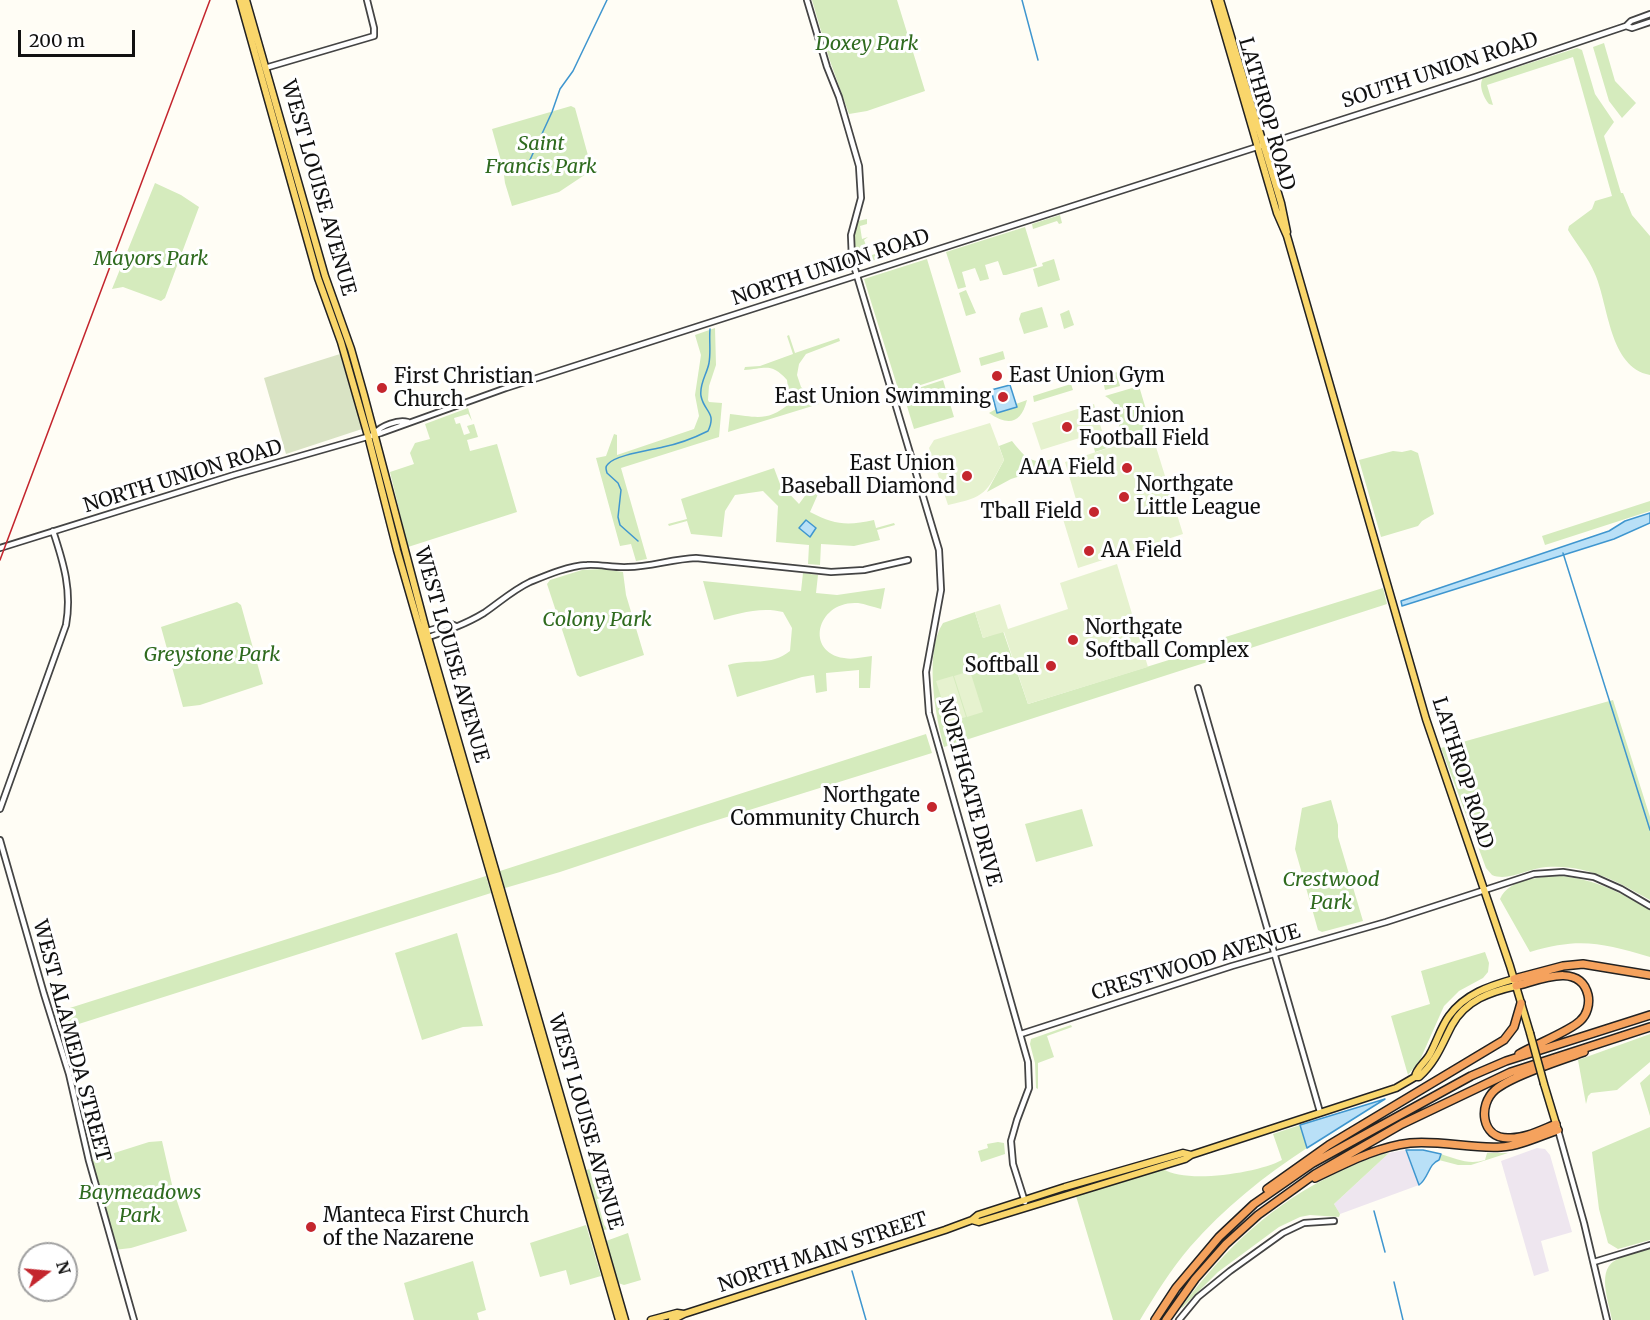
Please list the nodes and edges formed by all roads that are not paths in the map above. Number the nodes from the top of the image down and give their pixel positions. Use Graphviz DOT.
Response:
graph roads {
  1 [pos="240,0"];
  2 [pos="246,0"];
  3 [pos="367,0"];
  4 [pos="807,0"];
  5 [pos="1215,0"];
  6 [pos="1220,0"];
  7 [pos="1650,14"];
  8 [pos="1650,22"];
  9 [pos="1626,26"];
  10 [pos="262,69"];
  11 [pos="1261,145"];
  12 [pos="857,276"];
  13 [pos="372,435"];
  14 [pos="53,531"];
  15 [pos="0,548"];
  16 [pos="908,560"];
  17 [pos="425,635"];
  18 [pos="1198,688"];
  19 [pos="0,809"];
  20 [pos="0,840"];
  21 [pos="1484,890"];
  22 [pos="1650,906"];
  23 [pos="1274,954"];
  24 [pos="1650,975"];
  25 [pos="1515,982"];
  26 [pos="1521,1003"];
  27 [pos="1650,1015"];
  28 [pos="1650,1028"];
  29 [pos="1021,1034"];
  30 [pos="1506,1061"];
  31 [pos="1320,1112"];
  32 [pos="1557,1127"];
  33 [pos="1191,1155"];
  34 [pos="1294,1188"];
  35 [pos="1024,1200"];
  36 [pos="1026,1208"];
  37 [pos="972,1221"];
  38 [pos="1334,1221"];
  39 [pos="1219,1237"];
  40 [pos="1650,1245"];
  41 [pos="1594,1262"];
  42 [pos="684,1314"];
  43 [pos="134,1320"];
  44 [pos="619,1320"];
  45 [pos="625,1320"];
  46 [pos="651,1320"];
  47 [pos="672,1320"];
  48 [pos="1155,1320"];
  49 [pos="1166,1320"];
  50 [pos="1179,1320"];
  51 [pos="1607,1320"];
  1 -- 10 [label="main road, WEST LOUISE AVENUE"];
  2 -- 10 [label="main road, WEST LOUISE AVENUE"];
  3 -- 10 [label="street"];
  4 -- 12 [label="street, NORTHGATE DRIVE"];
  5 -- 11 [label="main road, LATHROP ROAD"];
  6 -- 11 [label="main road, LATHROP ROAD"];
  7 -- 9 [label="street, SOUTH UNION ROAD"];
  8 -- 9 [label="street, SOUTH UNION ROAD"];
  9 -- 11 [label="street, SOUTH UNION ROAD"];
  10 -- 13 [label="main road, WEST LOUISE AVENUE"];
  11 -- 12 [label="street, NORTH UNION ROAD"];
  11 -- 21 [label="main road, LATHROP ROAD"];
  12 -- 13 [label="street, NORTH UNION ROAD"];
  12 -- 29 [label="street, NORTHGATE DRIVE"];
  13 -- 14 [label="street, NORTH UNION ROAD"];
  13 -- 17 [label="main road, WEST LOUISE AVENUE"];
  14 -- 15 [label="street, NORTH UNION ROAD"];
  14 -- 19 [label="street"];
  16 -- 17 [label="street"];
  17 -- 44 [label="main road, WEST LOUISE AVENUE"];
  17 -- 45 [label="main road, WEST LOUISE AVENUE"];
  18 -- 23 [label="street"];
  20 -- 43 [label="street, WEST ALAMEDA STREET"];
  21 -- 22 [label="street, CRESTWOOD AVENUE"];
  21 -- 23 [label="street, CRESTWOOD AVENUE"];
  21 -- 25 [label="main road, LATHROP ROAD"];
  23 -- 29 [label="street, CRESTWOOD AVENUE"];
  23 -- 31 [label="street"];
  24 -- 25 [label="highway"];
  25 -- 26 [label="main road, LATHROP ROAD"];
  25 -- 30 [label="highway"];
  25 -- 31 [label="main road, NORTH MAIN STREET"];
  26 -- 32 [label="main road, LATHROP ROAD, bridge"];
  26 -- 39 [label="highway"];
  27 -- 30 [label="highway"];
  28 -- 32 [label="highway"];
  28 -- 34 [label="highway"];
  29 -- 35 [label="street, NORTHGATE DRIVE"];
  30 -- 39 [label="highway"];
  31 -- 33 [label="main road, NORTH MAIN STREET"];
  32 -- 34 [label="highway"];
  32 -- 41 [label="street, LATHROP ROAD"];
  33 -- 35 [label="main road, NORTH MAIN STREET"];
  33 -- 36 [label="main road, NORTH MAIN STREET"];
  34 -- 49 [label="highway"];
  35 -- 36 [label="street, NORTHGATE DRIVE"];
  35 -- 37 [label="main road, NORTH MAIN STREET"];
  36 -- 37 [label="main road, NORTH MAIN STREET"];
  37 -- 42 [label="main road, NORTH MAIN STREET"];
  38 -- 50 [label="street"];
  39 -- 48 [label="highway"];
  40 -- 41 [label="street"];
  41 -- 51 [label="street, LATHROP ROAD"];
  42 -- 46 [label="main road, NORTH MAIN STREET"];
  42 -- 47 [label="main road, NORTH MAIN STREET"];
}
